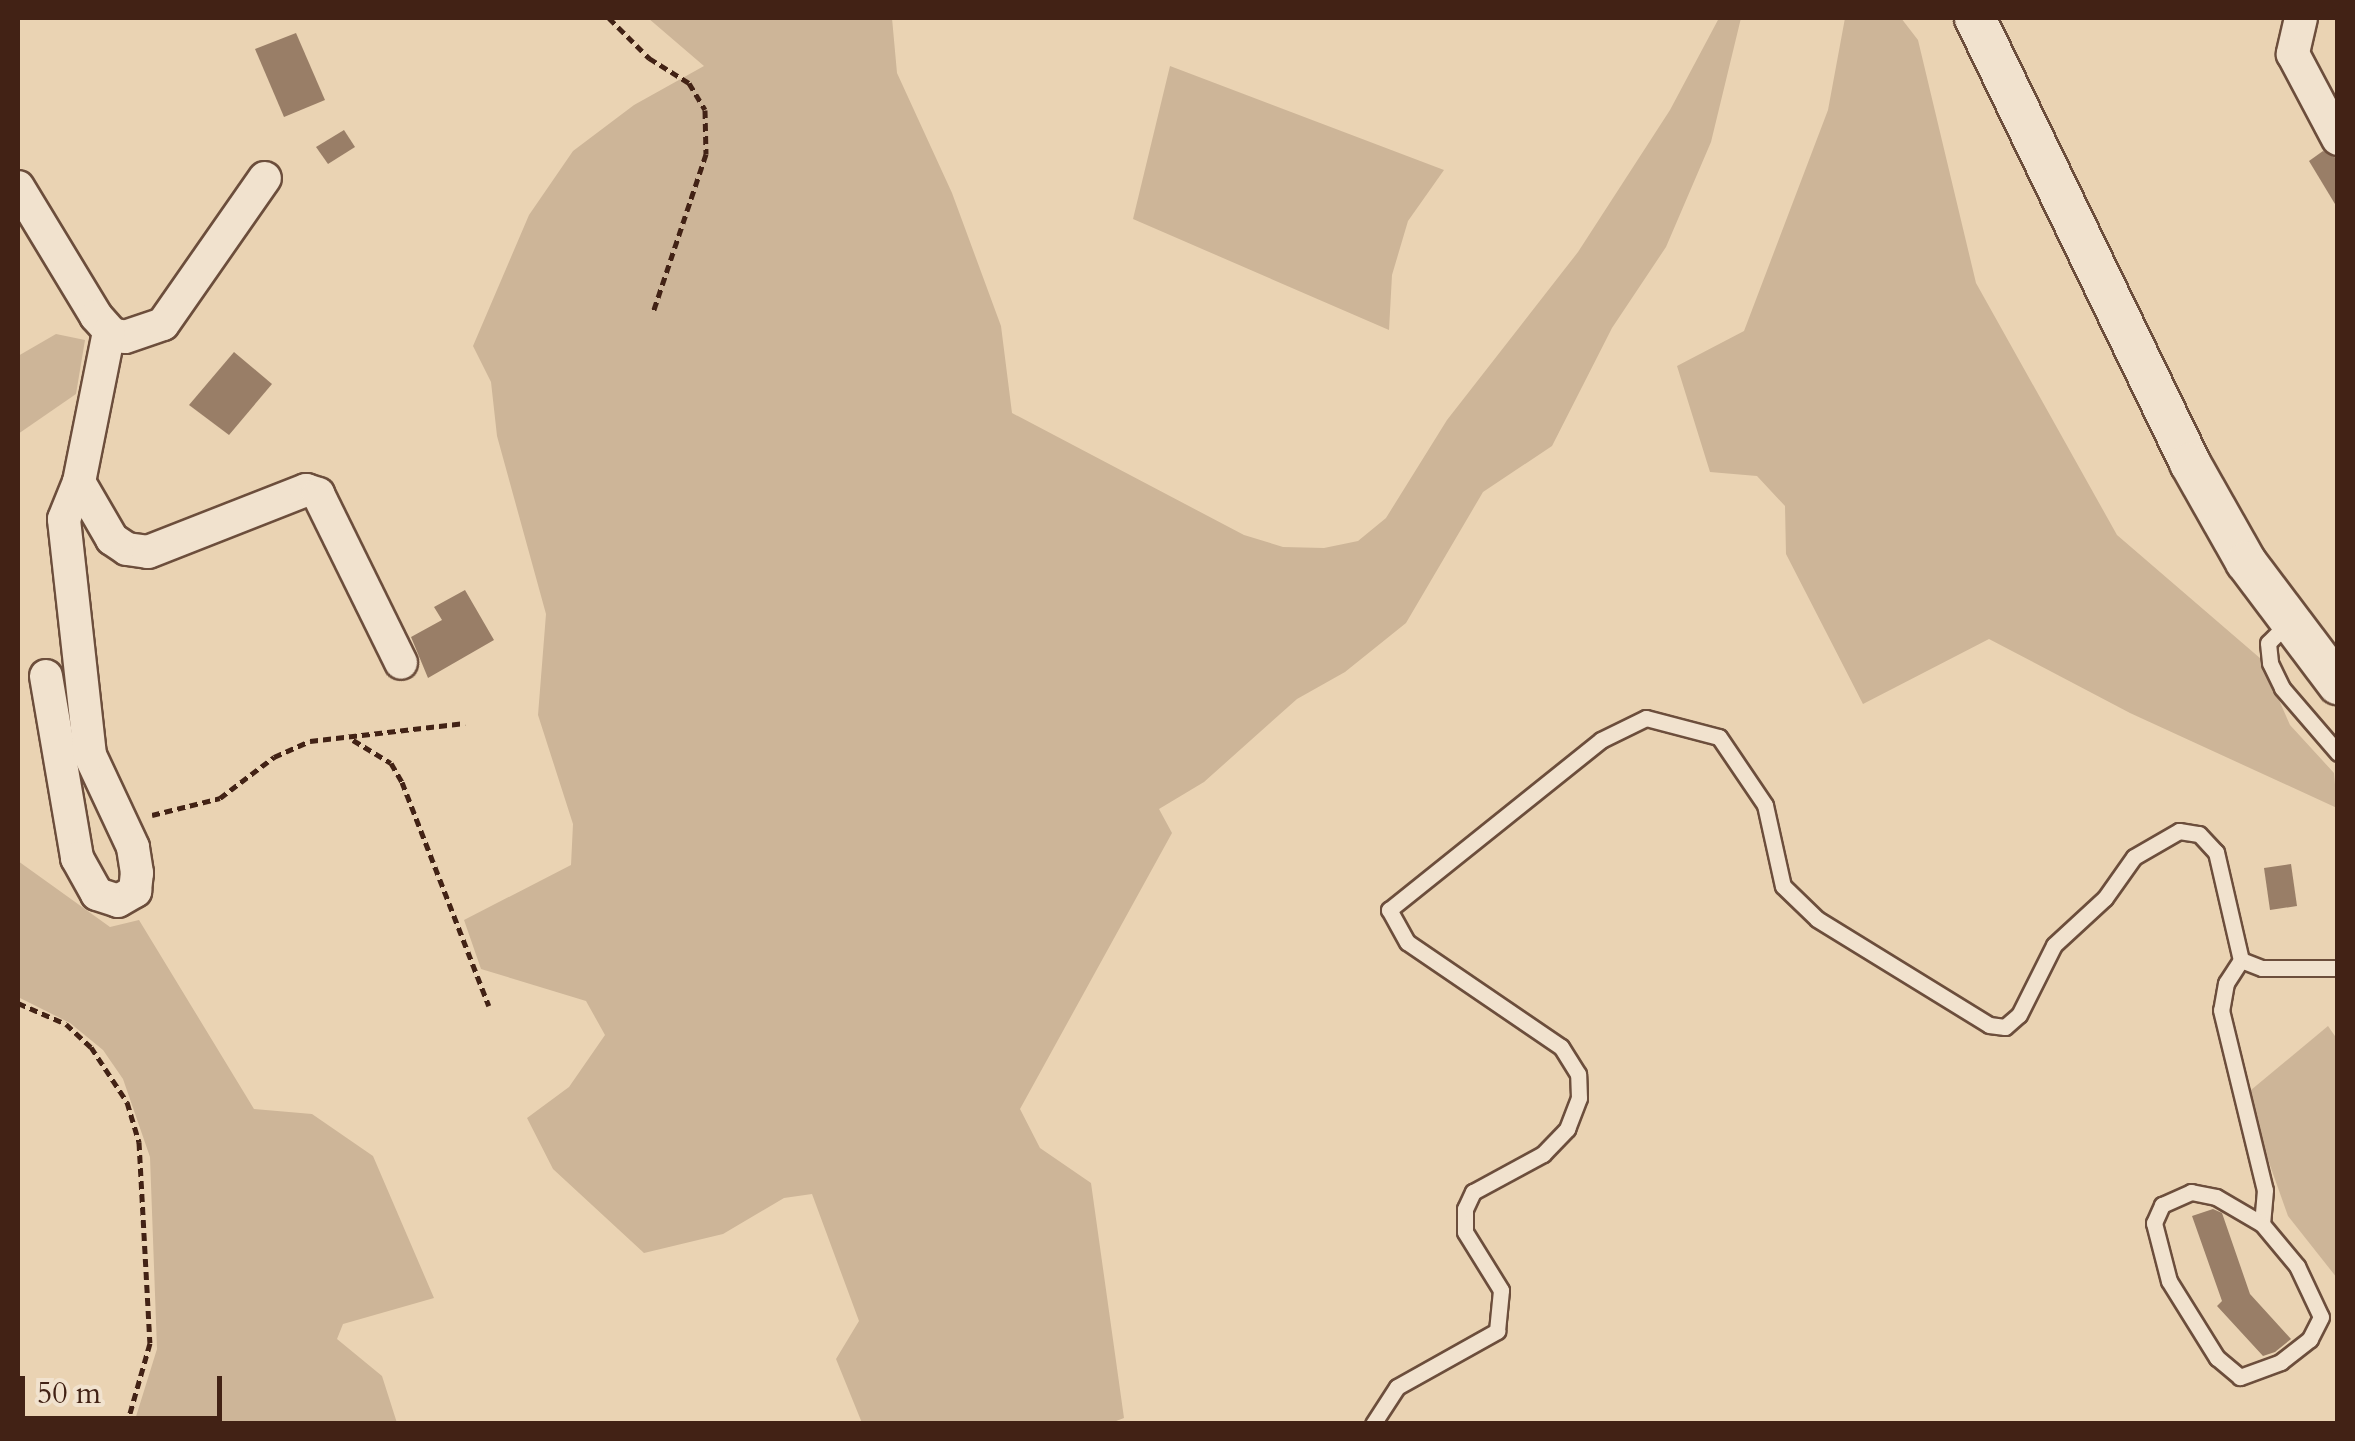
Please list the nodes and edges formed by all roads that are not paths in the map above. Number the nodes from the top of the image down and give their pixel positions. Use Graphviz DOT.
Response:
graph roads {
  1 [pos="1975,18"];
  2 [pos="2301,18"];
  3 [pos="2338,139"];
  4 [pos="265,178"];
  5 [pos="18,188"];
  6 [pos="109,332"];
  7 [pos="79,482"];
  8 [pos="2288,623"];
  9 [pos="401,664"];
  10 [pos="46,676"];
  11 [pos="2338,684"];
  12 [pos="2338,753"];
  13 [pos="2241,960"];
  14 [pos="2338,968"];
  15 [pos="2262,1224"];
  16 [pos="1372,1424"];
  1 -- 8 [label="street"];
  2 -- 3 [label="street"];
  4 -- 6 [label="street"];
  5 -- 6 [label="street"];
  6 -- 7 [label="street"];
  7 -- 9 [label="street"];
  7 -- 10 [label="street"];
  8 -- 11 [label="street"];
  8 -- 12 [label="lane"];
  13 -- 14 [label="lane"];
  13 -- 15 [label="lane"];
  13 -- 16 [label="lane"];
  15 -- 15 [label="lane"];
}
